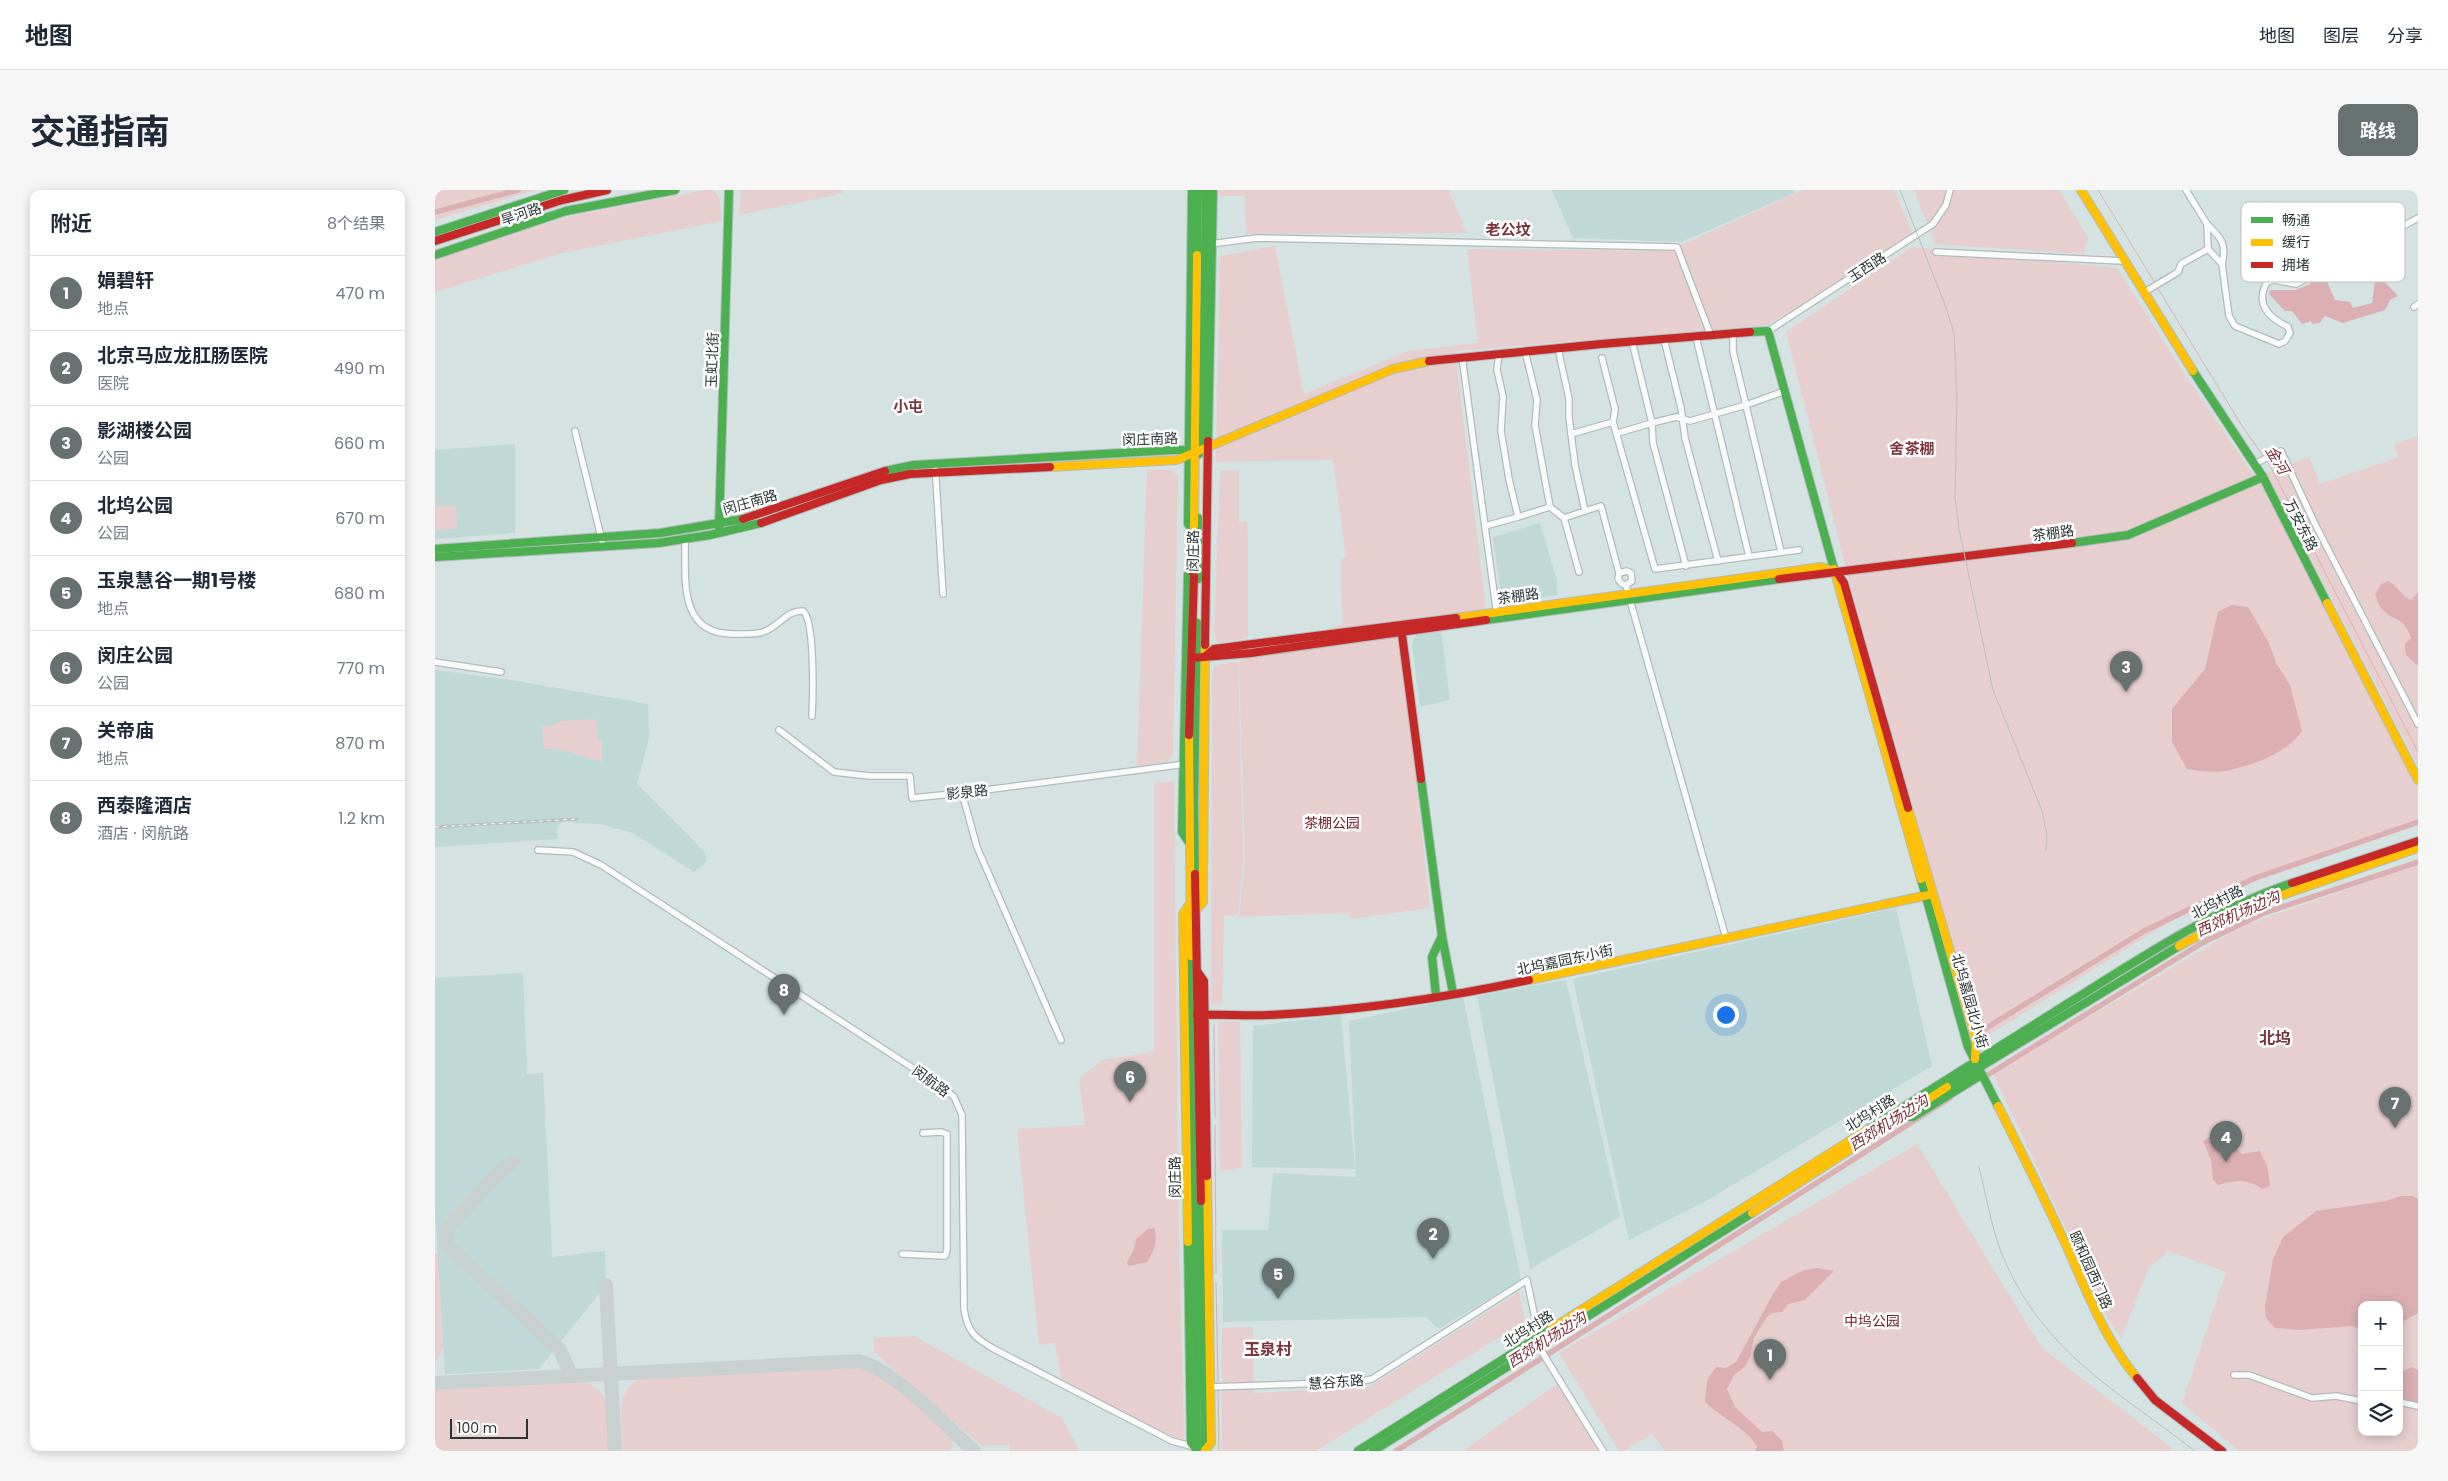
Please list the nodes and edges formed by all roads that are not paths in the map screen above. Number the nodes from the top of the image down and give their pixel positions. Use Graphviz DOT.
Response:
graph roads {
  1 [pos="564,190"];
  2 [pos="607,190"];
  3 [pos="675,190"];
  4 [pos="729,190"];
  5 [pos="1192,190"];
  6 [pos="1198,190"];
  7 [pos="1206,190"];
  8 [pos="1213,190"];
  9 [pos="1950,190"];
  10 [pos="2081,190"];
  11 [pos="2186,190"];
  12 [pos="2418,218"];
  13 [pos="2207,224"];
  14 [pos="2405,225"];
  15 [pos="435,232"];
  16 [pos="435,241"];
  17 [pos="1209,244"];
  18 [pos="2208,249"];
  19 [pos="1936,252"];
  20 [pos="435,255"];
  21 [pos="2123,261"];
  22 [pos="2222,264"];
  23 [pos="2267,282"];
  24 [pos="2285,282"];
  25 [pos="2300,282"];
  26 [pos="2143,293"];
  27 [pos="1768,331"];
  28 [pos="1733,334"];
  29 [pos="1711,336"];
  30 [pos="1696,337"];
  31 [pos="1664,339"];
  32 [pos="1632,342"];
  33 [pos="1558,348"];
  34 [pos="1525,351"];
  35 [pos="1499,353"];
  36 [pos="1462,357"];
  37 [pos="1602,358"];
  38 [pos="1785,391"];
  39 [pos="1746,406"];
  40 [pos="1715,415"];
  41 [pos="1682,419"];
  42 [pos="1613,422"];
  43 [pos="1652,423"];
  44 [pos="575,431"];
  45 [pos="1618,433"];
  46 [pos="1571,434"];
  47 [pos="1207,447"];
  48 [pos="1193,454"];
  49 [pos="935,463"];
  50 [pos="2254,464"];
  51 [pos="936,472"];
  52 [pos="2263,477"];
  53 [pos="1550,507"];
  54 [pos="1585,511"];
  55 [pos="1518,517"];
  56 [pos="1564,518"];
  57 [pos="1485,526"];
  58 [pos="719,528"];
  59 [pos="685,539"];
  60 [pos="602,542"];
  61 [pos="435,549"];
  62 [pos="1799,550"];
  63 [pos="1781,552"];
  64 [pos="1749,556"];
  65 [pos="435,557"];
  66 [pos="1717,561"];
  67 [pos="1686,566"];
  68 [pos="1189,571"];
  69 [pos="1579,572"];
  70 [pos="1837,572"];
  71 [pos="1619,574"];
  72 [pos="1626,585"];
  73 [pos="943,594"];
  74 [pos="1629,597"];
  75 [pos="1497,615"];
  76 [pos="1401,628"];
  77 [pos="1197,658"];
  78 [pos="435,662"];
  79 [pos="501,672"];
  80 [pos="812,716"];
  81 [pos="2418,724"];
  82 [pos="779,730"];
  83 [pos="1185,764"];
  84 [pos="2418,780"];
  85 [pos="962,793"];
  86 [pos="2418,841"];
  87 [pos="2418,848"];
  88 [pos="538,850"];
  89 [pos="1930,895"];
  90 [pos="1193,907"];
  91 [pos="1442,936"];
  92 [pos="1726,938"];
  93 [pos="1453,993"];
  94 [pos="1436,995"];
  95 [pos="1201,1014"];
  96 [pos="1061,1040"];
  97 [pos="1978,1068"];
  98 [pos="1901,1118"];
  99 [pos="923,1132"];
  100 [pos="1197,1179"];
  101 [pos="902,1254"];
  102 [pos="1539,1337"];
  103 [pos="1539,1347"];
  104 [pos="2235,1375"];
  105 [pos="1215,1387"];
  106 [pos="2358,1401"];
  107 [pos="2403,1403"];
  108 [pos="2418,1406"];
  109 [pos="1201,1450"];
  110 [pos="1358,1451"];
  111 [pos="1373,1451"];
  112 [pos="1603,1451"];
  113 [pos="2222,1451"];
  1 -- 15 [label="street, 旱河路"];
  2 -- 16 [label="street, 旱河路"];
  3 -- 20 [label="street, 旱河路"];
  4 -- 58 [label="street, 玉虹北街"];
  5 -- 48 [label="street, 闵庄路"];
  6 -- 48 [label="street, 闵庄路"];
  7 -- 17 [label="street, 闵庄路"];
  8 -- 17 [label="street, 闵庄路"];
  9 -- 27 [label="street, 玉西路"];
  10 -- 21 [label="street, 万安东路"];
  11 -- 13 [label="street"];
  12 -- 14 [label="street"];
  13 -- 18 [label="street"];
  13 -- 22 [label="street"];
  17 -- 29 [label="street"];
  17 -- 47 [label="street, 闵庄路"];
  17 -- 48 [label="street, 闵庄路"];
  18 -- 22 [label="street"];
  18 -- 26 [label="street"];
  19 -- 21 [label="street"];
  21 -- 26 [label="street, 万安东路"];
  22 -- 23 [label="street"];
  24 -- 25 [label="street"];
  26 -- 50 [label="street, 万安东路"];
  27 -- 28 [label="street"];
  27 -- 38 [label="street, 北坞嘉园北小街"];
  28 -- 29 [label="street"];
  28 -- 39 [label="street"];
  29 -- 30 [label="street"];
  30 -- 31 [label="street"];
  30 -- 40 [label="street"];
  31 -- 32 [label="street"];
  31 -- 41 [label="street"];
  32 -- 33 [label="street"];
  32 -- 43 [label="street"];
  33 -- 34 [label="street"];
  33 -- 46 [label="street"];
  34 -- 35 [label="street"];
  34 -- 53 [label="street"];
  35 -- 36 [label="street"];
  35 -- 55 [label="street"];
  36 -- 47 [label="street"];
  36 -- 57 [label="street"];
  37 -- 42 [label="street"];
  38 -- 39 [label="street"];
  38 -- 70 [label="street, 北坞嘉园北小街"];
  39 -- 40 [label="street"];
  39 -- 63 [label="street"];
  40 -- 41 [label="street"];
  40 -- 64 [label="street"];
  41 -- 43 [label="street"];
  41 -- 66 [label="street"];
  42 -- 45 [label="street"];
  42 -- 46 [label="street"];
  43 -- 45 [label="street"];
  43 -- 67 [label="street"];
  44 -- 60 [label="street"];
  45 -- 67 [label="street"];
  46 -- 54 [label="street"];
  47 -- 48 [label="street"];
  47 -- 77 [label="street, 闵庄路"];
  48 -- 49 [label="street, 闵庄南路"];
  48 -- 51 [label="street, 闵庄南路"];
  48 -- 68 [label="street, 闵庄路"];
  48 -- 77 [label="street, 闵庄路"];
  49 -- 51 [label="street"];
  49 -- 58 [label="street, 闵庄南路"];
  50 -- 52 [label="street, 万安东路"];
  50 -- 81 [label="street"];
  51 -- 58 [label="street, 闵庄南路"];
  51 -- 73 [label="street"];
  52 -- 70 [label="street, 茶棚路"];
  52 -- 84 [label="street, 万安东路"];
  53 -- 55 [label="street"];
  53 -- 56 [label="street"];
  54 -- 56 [label="street"];
  54 -- 71 [label="street"];
  55 -- 57 [label="street"];
  56 -- 69 [label="street"];
  57 -- 75 [label="street"];
  58 -- 59 [label="street, 闵庄南路"];
  58 -- 60 [label="street, 闵庄南路"];
  59 -- 60 [label="street, 闵庄南路"];
  59 -- 80 [label="street"];
  60 -- 61 [label="street, 闵庄南路"];
  60 -- 65 [label="street, 闵庄南路"];
  62 -- 63 [label="street"];
  63 -- 64 [label="street"];
  64 -- 66 [label="street"];
  66 -- 67 [label="street"];
  68 -- 77 [label="street, 闵庄路"];
  68 -- 83 [label="street, 闵庄路"];
  70 -- 74 [label="street, 茶棚路"];
  70 -- 89 [label="street, 北坞嘉园北小街"];
  71 -- 72 [label="street"];
  71 -- 72 [label="street"];
  72 -- 74 [label="street"];
  74 -- 75 [label="street, 茶棚路"];
  74 -- 92 [label="street"];
  75 -- 76 [label="street, 茶棚路"];
  76 -- 77 [label="street, 茶棚路"];
  76 -- 91 [label="street"];
  77 -- 83 [label="street, 闵庄路"];
  77 -- 90 [label="street, 闵庄路"];
  78 -- 79 [label="street"];
  82 -- 85 [label="street, 影泉路"];
  83 -- 85 [label="street, 影泉路"];
  83 -- 90 [label="street, 闵庄路"];
  85 -- 96 [label="street"];
  86 -- 97 [label="street, 北坞村路"];
  87 -- 97 [label="street, 北坞村路"];
  88 -- 109 [label="street, 闵航路"];
  89 -- 92 [label="street, 北坞嘉园东小街"];
  89 -- 97 [label="street, 北坞嘉园北小街"];
  90 -- 95 [label="street, 闵庄路"];
  90 -- 100 [label="street, 闵庄路"];
  91 -- 93 [label="street"];
  91 -- 94 [label="street"];
  92 -- 93 [label="street, 北坞嘉园东小街"];
  93 -- 94 [label="street, 北坞嘉园东小街"];
  94 -- 95 [label="street, 北坞嘉园东小街"];
  95 -- 100 [label="street, 闵庄路"];
  97 -- 98 [label="street, 北坞村路"];
  97 -- 98 [label="street, 北坞村路"];
  97 -- 102 [label="street, 北坞村路"];
  97 -- 113 [label="street, 颐和园西门路"];
  98 -- 103 [label="street, 北坞村路"];
  99 -- 101 [label="street"];
  100 -- 105 [label="street, 闵庄路"];
  100 -- 109 [label="street, 闵庄路"];
  100 -- 109 [label="street, 闵庄路"];
  102 -- 105 [label="street, 慧谷东路"];
  102 -- 110 [label="street, 北坞村路"];
  103 -- 111 [label="street, 北坞村路"];
  103 -- 112 [label="street"];
  104 -- 106 [label="street"];
  105 -- 109 [label="street, 闵庄路"];
  107 -- 108 [label="street"];
}
